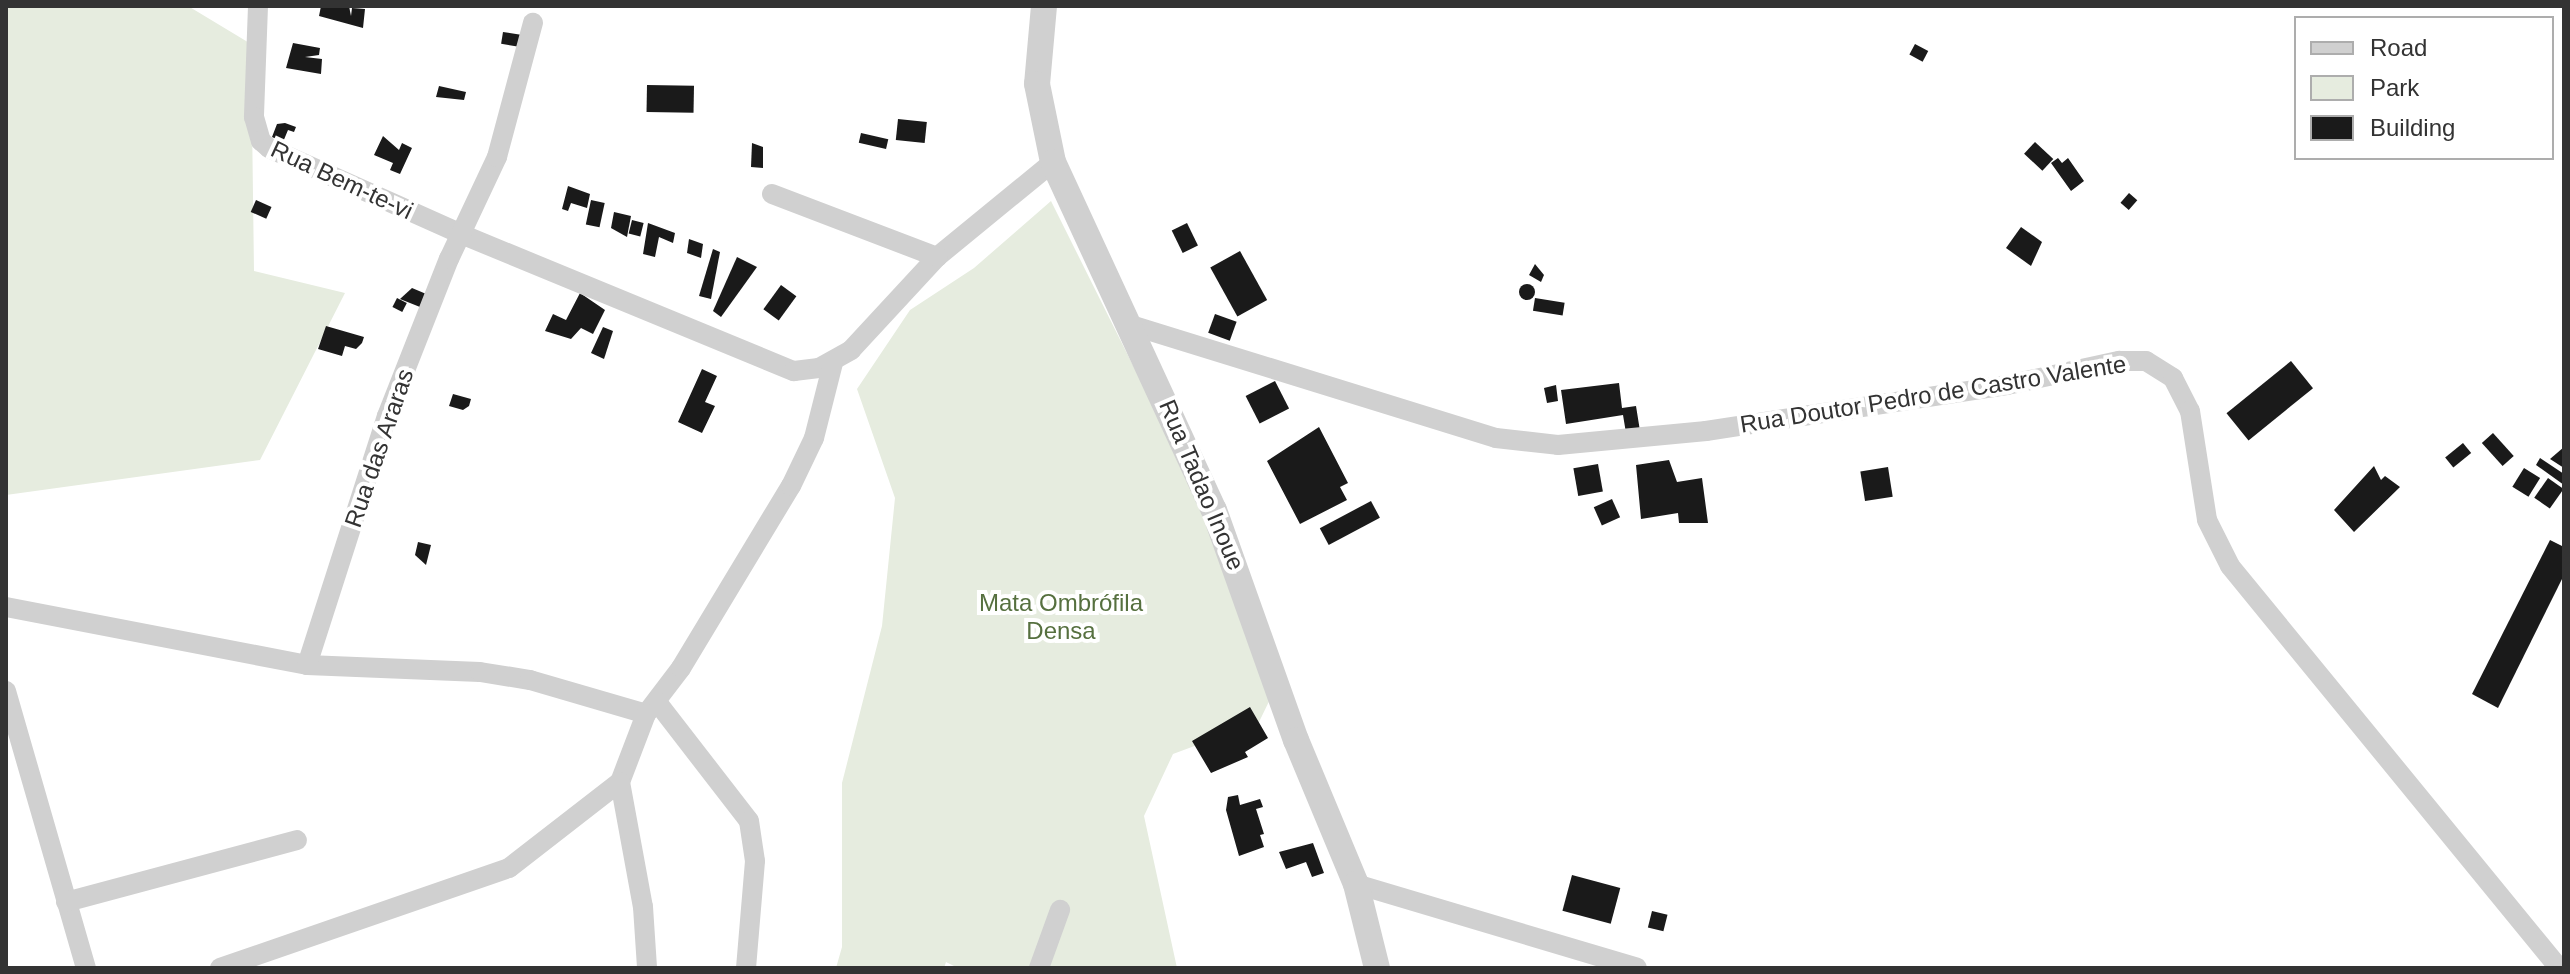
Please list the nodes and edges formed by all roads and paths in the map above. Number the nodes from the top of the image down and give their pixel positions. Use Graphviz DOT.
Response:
graph roads {
  1 [pos="258,6"];
  2 [pos="1044,6"];
  3 [pos="533,23"];
  4 [pos="1053,162"];
  5 [pos="772,194"];
  6 [pos="461,234"];
  7 [pos="937,257"];
  8 [pos="1131,325"];
  9 [pos="833,363"];
  10 [pos="6,607"];
  11 [pos="307,665"];
  12 [pos="6,691"];
  13 [pos="651,708"];
  14 [pos="620,782"];
  15 [pos="297,840"];
  16 [pos="1356,884"];
  17 [pos="66,902"];
  18 [pos="1060,910"];
  19 [pos="86,968"];
  20 [pos="220,968"];
  21 [pos="647,968"];
  22 [pos="746,968"];
  23 [pos="1039,968"];
  24 [pos="1377,968"];
  25 [pos="1637,968"];
  26 [pos="2559,968"];
  1 -- 6 [label="street, Rua Bem-te-vi"];
  2 -- 4 [label="street, Rua Tadao Inoue"];
  3 -- 6 [label="street, Rua das Araras"];
  4 -- 7 [label="street"];
  4 -- 8 [label="street, Rua Tadao Inoue"];
  5 -- 7 [label="street"];
  6 -- 9 [label="street, Rua Bem-te-vi"];
  6 -- 11 [label="street, Rua das Araras"];
  7 -- 9 [label="street"];
  8 -- 16 [label="street, Rua Tadao Inoue"];
  8 -- 26 [label="street, Rua Doutor Pedro de Castro Valente"];
  9 -- 13 [label="street"];
  10 -- 11 [label="street"];
  11 -- 13 [label="street"];
  12 -- 17 [label="street"];
  13 -- 14 [label="street"];
  13 -- 22 [label="street"];
  14 -- 20 [label="street"];
  14 -- 21 [label="street"];
  15 -- 17 [label="street"];
  16 -- 24 [label="street, Rua Tadao Inoue"];
  16 -- 25 [label="street"];
  17 -- 19 [label="street"];
  18 -- 23 [label="street"];
}
